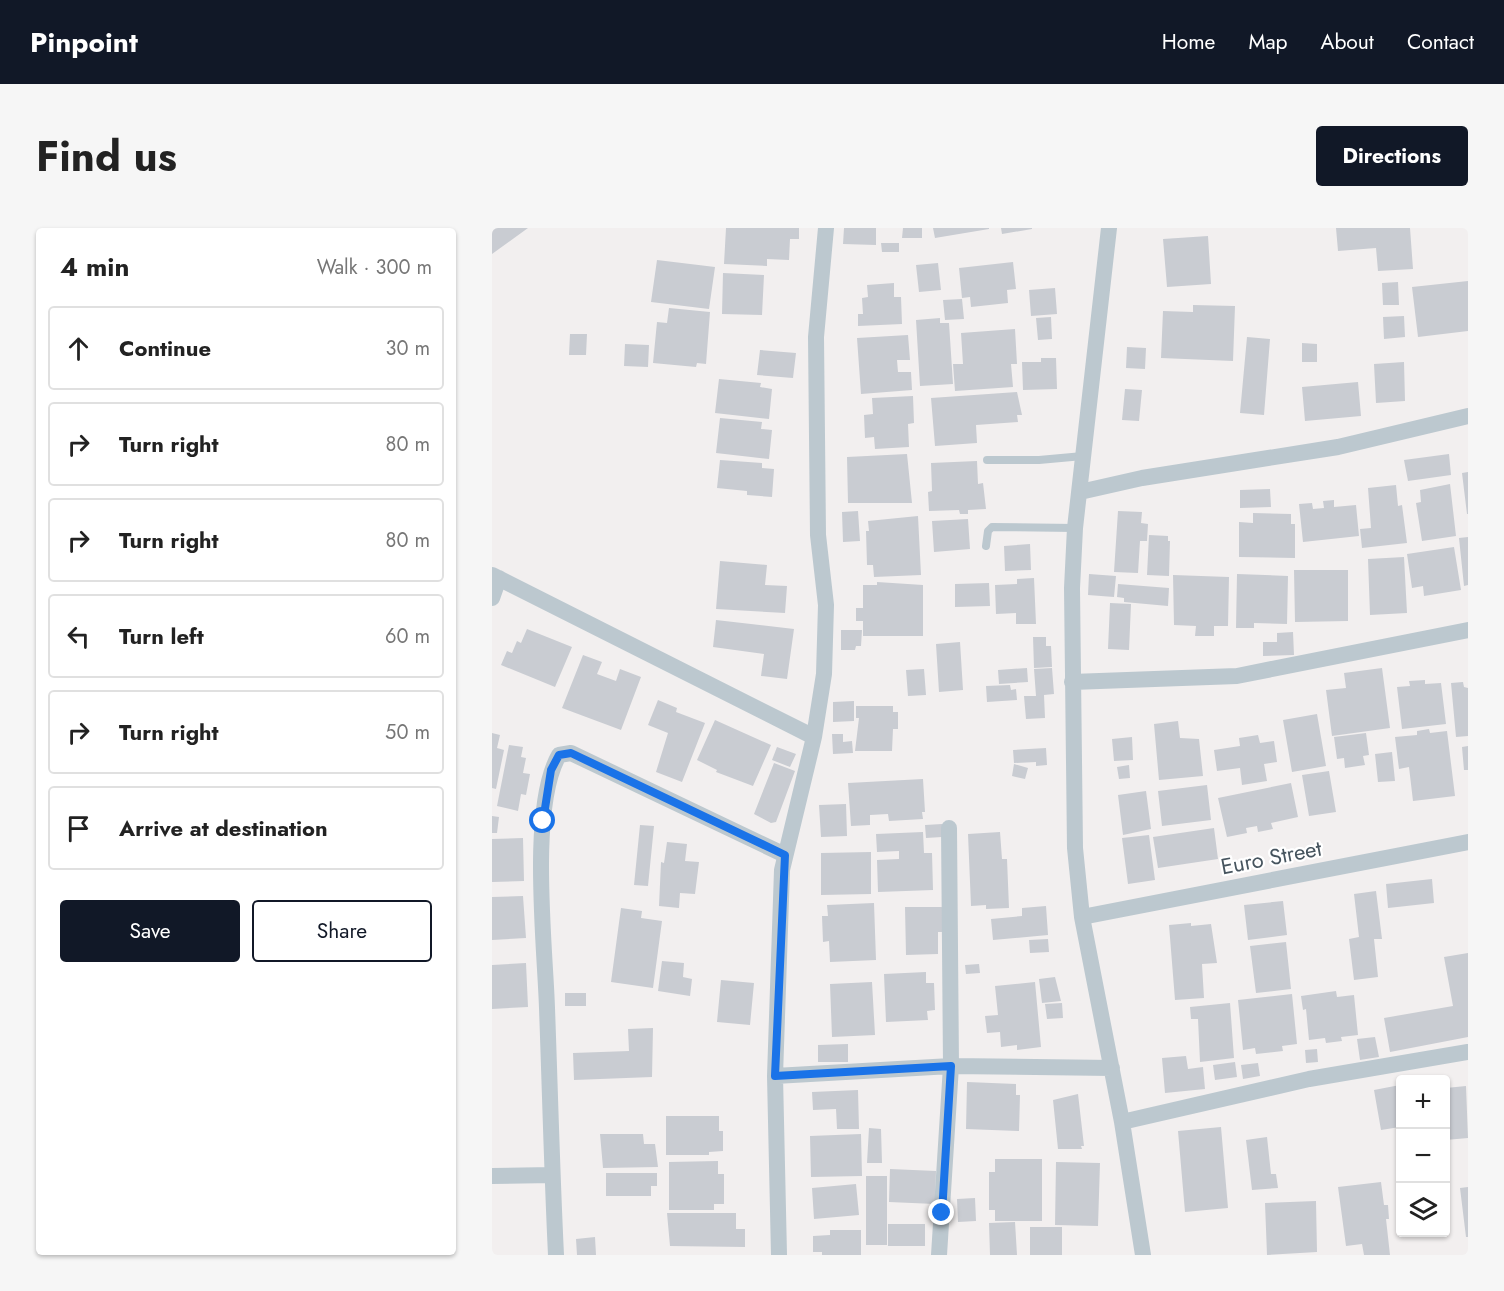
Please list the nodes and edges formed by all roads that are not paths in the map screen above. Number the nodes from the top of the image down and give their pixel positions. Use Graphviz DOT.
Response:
graph roads {
  1 [pos="826,228"];
  2 [pos="1109,228"];
  3 [pos="1468,416"];
  4 [pos="1083,456"];
  5 [pos="987,460"];
  6 [pos="1080,492"];
  7 [pos="1075,528"];
  8 [pos="987,546"];
  9 [pos="496,577"];
  10 [pos="492,598"];
  11 [pos="1468,630"];
  12 [pos="1072,682"];
  13 [pos="814,737"];
  14 [pos="949,828"];
  15 [pos="1468,842"];
  16 [pos="785,855"];
  17 [pos="1082,917"];
  18 [pos="1468,1052"];
  19 [pos="951,1066"];
  20 [pos="1112,1068"];
  21 [pos="775,1076"];
  22 [pos="1122,1122"];
  23 [pos="552,1175"];
  24 [pos="492,1176"];
  25 [pos="556,1255"];
  26 [pos="779,1255"];
  27 [pos="939,1255"];
  28 [pos="1143,1255"];
  1 -- 13 [label="street"];
  2 -- 4 [label="street"];
  3 -- 6 [label="street"];
  4 -- 5 [label="lane"];
  4 -- 6 [label="street"];
  6 -- 7 [label="street"];
  7 -- 8 [label="lane"];
  7 -- 12 [label="street"];
  9 -- 10 [label="street"];
  9 -- 13 [label="street"];
  11 -- 12 [label="street"];
  12 -- 17 [label="street"];
  13 -- 16 [label="street"];
  14 -- 19 [label="street"];
  15 -- 17 [label="street, Euro Street"];
  16 -- 21 [label="street"];
  16 -- 23 [label="street"];
  17 -- 20 [label="street"];
  18 -- 22 [label="street"];
  19 -- 20 [label="street"];
  19 -- 21 [label="street"];
  19 -- 27 [label="street"];
  20 -- 22 [label="street"];
  21 -- 26 [label="street"];
  22 -- 28 [label="street"];
  23 -- 24 [label="street"];
  23 -- 25 [label="street"];
}
